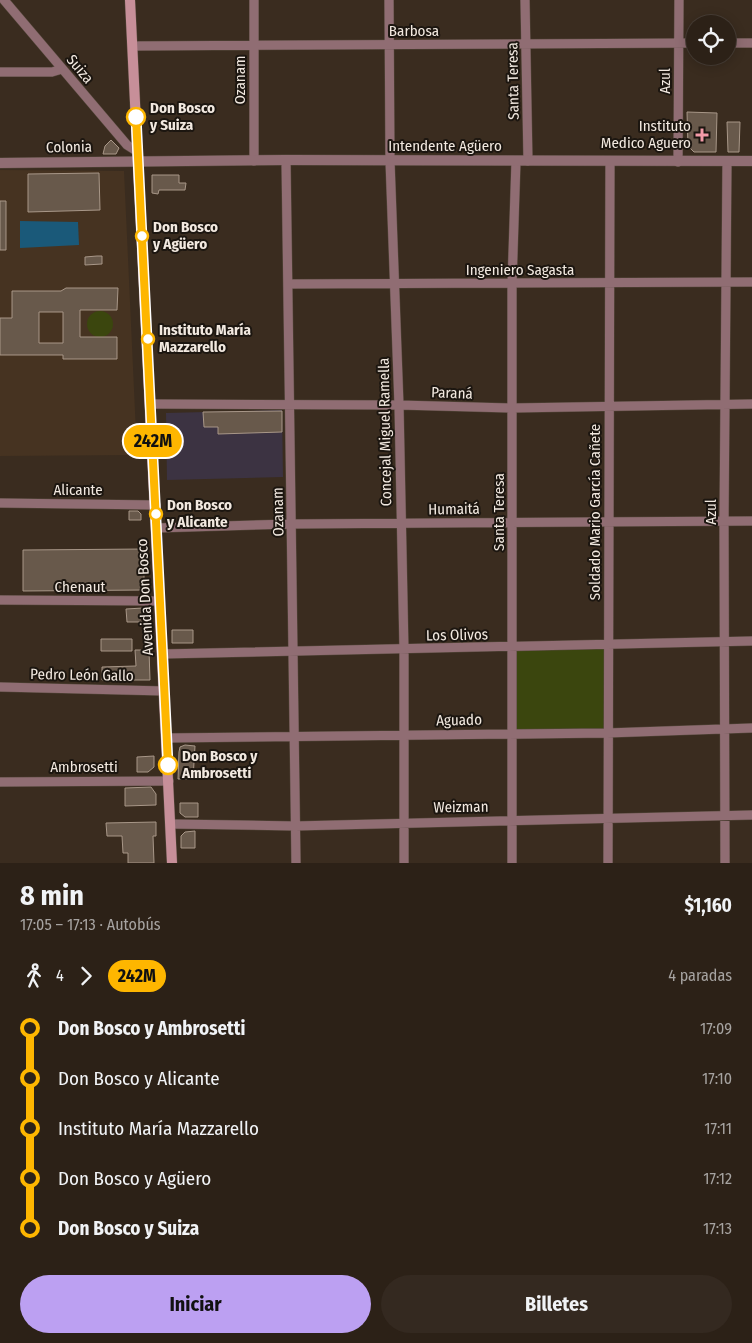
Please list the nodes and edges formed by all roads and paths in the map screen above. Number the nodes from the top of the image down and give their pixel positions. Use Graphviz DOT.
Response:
graph roads {
  1 [pos="4,0"];
  2 [pos="130,0"];
  3 [pos="254,0"];
  4 [pos="389,0"];
  5 [pos="525,0"];
  6 [pos="679,0"];
  7 [pos="679,43"];
  8 [pos="686,43"];
  9 [pos="736,43"];
  10 [pos="752,43"];
  11 [pos="526,44"];
  12 [pos="254,45"];
  13 [pos="390,45"];
  14 [pos="133,46"];
  15 [pos="62,69"];
  16 [pos="0,72"];
  17 [pos="138,157"];
  18 [pos="286,160"];
  19 [pos="254,161"];
  20 [pos="390,161"];
  21 [pos="516,161"];
  22 [pos="528,161"];
  23 [pos="752,161"];
  24 [pos="610,162"];
  25 [pos="678,162"];
  26 [pos="727,162"];
  27 [pos="0,163"];
  28 [pos="725,282"];
  29 [pos="752,282"];
  30 [pos="394,283"];
  31 [pos="288,284"];
  32 [pos="512,284"];
  33 [pos="610,284"];
  34 [pos="150,404"];
  35 [pos="726,404"];
  36 [pos="752,404"];
  37 [pos="399,405"];
  38 [pos="291,406"];
  39 [pos="609,406"];
  40 [pos="513,408"];
  41 [pos="0,503"];
  42 [pos="156,505"];
  43 [pos="724,521"];
  44 [pos="752,521"];
  45 [pos="512,522"];
  46 [pos="608,522"];
  47 [pos="292,524"];
  48 [pos="401,524"];
  49 [pos="156,528"];
  50 [pos="0,600"];
  51 [pos="160,601"];
  52 [pos="724,641"];
  53 [pos="752,641"];
  54 [pos="608,643"];
  55 [pos="513,648"];
  56 [pos="404,650"];
  57 [pos="294,651"];
  58 [pos="162,654"];
  59 [pos="0,687"];
  60 [pos="164,691"];
  61 [pos="724,728"];
  62 [pos="752,728"];
  63 [pos="513,733"];
  64 [pos="607,733"];
  65 [pos="405,734"];
  66 [pos="294,736"];
  67 [pos="167,738"];
  68 [pos="169,781"];
  69 [pos="0,782"];
  70 [pos="726,815"];
  71 [pos="752,815"];
  72 [pos="608,819"];
  73 [pos="513,820"];
  74 [pos="404,822"];
  75 [pos="171,824"];
  76 [pos="296,826"];
  77 [pos="172,863"];
  78 [pos="296,863"];
  79 [pos="404,863"];
  80 [pos="512,863"];
  81 [pos="608,863"];
  82 [pos="725,863"];
  1 -- 15 [label="street, Suiza"];
  2 -- 14 [label="main road, Avenida Don Bosco"];
  3 -- 12 [label="street, Ozanam"];
  4 -- 13 [label="street, Concejal Miguel Ramella"];
  5 -- 11 [label="street, Santa Teresa"];
  6 -- 7 [label="street, Azul"];
  7 -- 8 [label="street, Barbosa"];
  7 -- 11 [label="street, Barbosa"];
  7 -- 25 [label="street, Azul"];
  9 -- 10 [label="street"];
  11 -- 13 [label="street, Barbosa"];
  11 -- 22 [label="street, Santa Teresa"];
  12 -- 13 [label="street, Barbosa"];
  12 -- 14 [label="street, Barbosa"];
  12 -- 19 [label="street, Ozanam"];
  13 -- 20 [label="street, Concejal Miguel Ramella"];
  14 -- 17 [label="main road, Avenida Don Bosco"];
  15 -- 16 [label="street"];
  15 -- 17 [label="street, Suiza"];
  17 -- 19 [label="street, Intendente Agüero"];
  17 -- 27 [label="street, Colonia"];
  17 -- 34 [label="main road, Avenida Don Bosco"];
  18 -- 19 [label="street, Intendente Agüero"];
  18 -- 20 [label="street, Intendente Agüero"];
  18 -- 31 [label="street, Ozanam"];
  20 -- 21 [label="street, Intendente Agüero"];
  20 -- 30 [label="street, Concejal Miguel Ramella"];
  21 -- 22 [label="street, Intendente Agüero"];
  21 -- 32 [label="street, Santa Teresa"];
  22 -- 24 [label="street, Intendente Agüero"];
  23 -- 26 [label="street, Intendente Agüero"];
  24 -- 25 [label="street, Intendente Agüero"];
  24 -- 33 [label="street, Soldado Mario García Cañete"];
  25 -- 26 [label="street, Intendente Agüero"];
  26 -- 28 [label="street, Azul"];
  28 -- 29 [label="street, Ingeniero Sagasta"];
  28 -- 33 [label="street, Ingeniero Sagasta"];
  28 -- 35 [label="street, Azul"];
  30 -- 31 [label="street, Ingeniero Sagasta"];
  30 -- 32 [label="street, Ingeniero Sagasta"];
  30 -- 37 [label="street, Concejal Miguel Ramella"];
  31 -- 38 [label="street, Ozanam"];
  32 -- 33 [label="street, Ingeniero Sagasta"];
  32 -- 40 [label="street, Santa Teresa"];
  33 -- 39 [label="street, Soldado Mario García Cañete"];
  34 -- 38 [label="street, Paraná"];
  34 -- 42 [label="main road, Avenida Don Bosco"];
  35 -- 36 [label="street, Paraná"];
  35 -- 39 [label="street, Paraná"];
  35 -- 43 [label="street, Azul"];
  37 -- 38 [label="street, Paraná"];
  37 -- 40 [label="street, Paraná"];
  37 -- 48 [label="street, Concejal Miguel Ramella"];
  38 -- 47 [label="street, Ozanam"];
  39 -- 40 [label="street, Paraná"];
  39 -- 46 [label="street, Soldado Mario García Cañete"];
  40 -- 45 [label="street, Santa Teresa"];
  41 -- 42 [label="street, Alicante"];
  42 -- 49 [label="main road, Avenida Don Bosco"];
  43 -- 44 [label="street, Humaitá"];
  43 -- 46 [label="street, Humaitá"];
  43 -- 52 [label="street, Azul"];
  45 -- 46 [label="street, Humaitá"];
  45 -- 48 [label="street, Humaitá"];
  45 -- 55 [label="street, Santa Teresa"];
  46 -- 54 [label="street, Soldado Mario García Cañete"];
  47 -- 48 [label="street, Humaitá"];
  47 -- 49 [label="street, Humaitá"];
  47 -- 57 [label="street, Ozanam"];
  48 -- 56 [label="street, Concejal Miguel Ramella"];
  49 -- 51 [label="main road, Avenida Don Bosco"];
  50 -- 51 [label="street, Chenaut"];
  51 -- 58 [label="main road, Avenida Don Bosco"];
  52 -- 53 [label="street, Los Olivos"];
  52 -- 54 [label="street, Los Olivos"];
  52 -- 61 [label="street, Azul"];
  54 -- 55 [label="street, Los Olivos"];
  54 -- 64 [label="street, Soldado Mario García Cañete"];
  55 -- 56 [label="street, Los Olivos"];
  55 -- 63 [label="street, Santa Teresa"];
  56 -- 57 [label="street, Los Olivos"];
  56 -- 65 [label="street, Concejal Miguel Ramella"];
  57 -- 58 [label="street, Los Olivos"];
  57 -- 66 [label="street, Ozanam"];
  58 -- 60 [label="main road, Avenida Don Bosco"];
  59 -- 60 [label="street, Pedro León Gallo"];
  60 -- 67 [label="main road, Avenida Don Bosco"];
  61 -- 62 [label="street, Aguado"];
  61 -- 64 [label="street, Aguado"];
  61 -- 70 [label="street, Azul"];
  63 -- 64 [label="street, Aguado"];
  63 -- 65 [label="street, Aguado"];
  63 -- 73 [label="street, Santa Teresa"];
  64 -- 72 [label="street, Soldado Mario García Cañete"];
  65 -- 66 [label="street, Aguado"];
  65 -- 74 [label="street, Concejal Miguel Ramella"];
  66 -- 67 [label="street, Aguado"];
  66 -- 76 [label="street, Ozanam"];
  67 -- 68 [label="main road, Avenida Don Bosco"];
  68 -- 69 [label="street, Ambrosetti"];
  68 -- 75 [label="main road, Avenida Don Bosco"];
  70 -- 71 [label="street, Weizman"];
  70 -- 72 [label="street, Weizman"];
  70 -- 82 [label="street, Azul"];
  72 -- 73 [label="street, Weizman"];
  72 -- 81 [label="street, Soldado Mario García Cañete"];
  73 -- 74 [label="street, Weizman"];
  73 -- 80 [label="street, Santa Teresa"];
  74 -- 76 [label="street, Weizman"];
  74 -- 79 [label="street, Concejal Miguel Ramella"];
  75 -- 76 [label="street, Weizman"];
  75 -- 77 [label="main road, Avenida Don Bosco"];
  76 -- 78 [label="street, Ozanam"];
}
